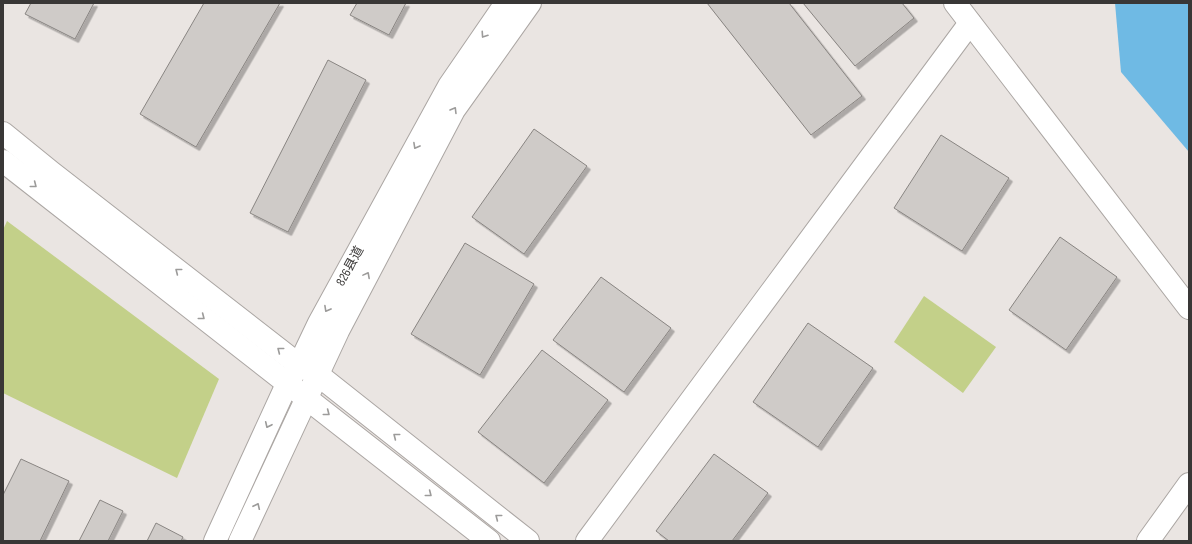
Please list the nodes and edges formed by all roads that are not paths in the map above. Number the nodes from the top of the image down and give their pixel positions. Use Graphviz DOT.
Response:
graph roads {
  1 [pos="506,3"];
  2 [pos="530,3"];
  3 [pos="955,3"];
  4 [pos="970,23"];
  5 [pos="3,132"];
  6 [pos="3,161"];
  7 [pos="1189,308"];
  8 [pos="308,370"];
  9 [pos="287,384"];
  10 [pos="307,398"];
  11 [pos="1189,484"];
  12 [pos="215,541"];
  13 [pos="240,541"];
  14 [pos="489,541"];
  15 [pos="528,541"];
  16 [pos="587,541"];
  17 [pos="1148,541"];
  1 -- 8 [label="street, 826县道, one-way"];
  8 -- 2 [label="street, 826县道, one-way"];
  3 -- 4 [label="street"];
  4 -- 7 [label="street"];
  4 -- 16 [label="street"];
  8 -- 5 [label="street, one-way"];
  6 -- 9 [label="street, one-way"];
  8 -- 9 [label="street, 826县道"];
  8 -- 10 [label="street, 826县道"];
  15 -- 8 [label="street, one-way"];
  9 -- 10 [label="street"];
  9 -- 12 [label="street, 826县道, one-way"];
  13 -- 10 [label="street, 826县道, one-way"];
  10 -- 14 [label="street, one-way"];
  11 -- 17 [label="street"];
}
